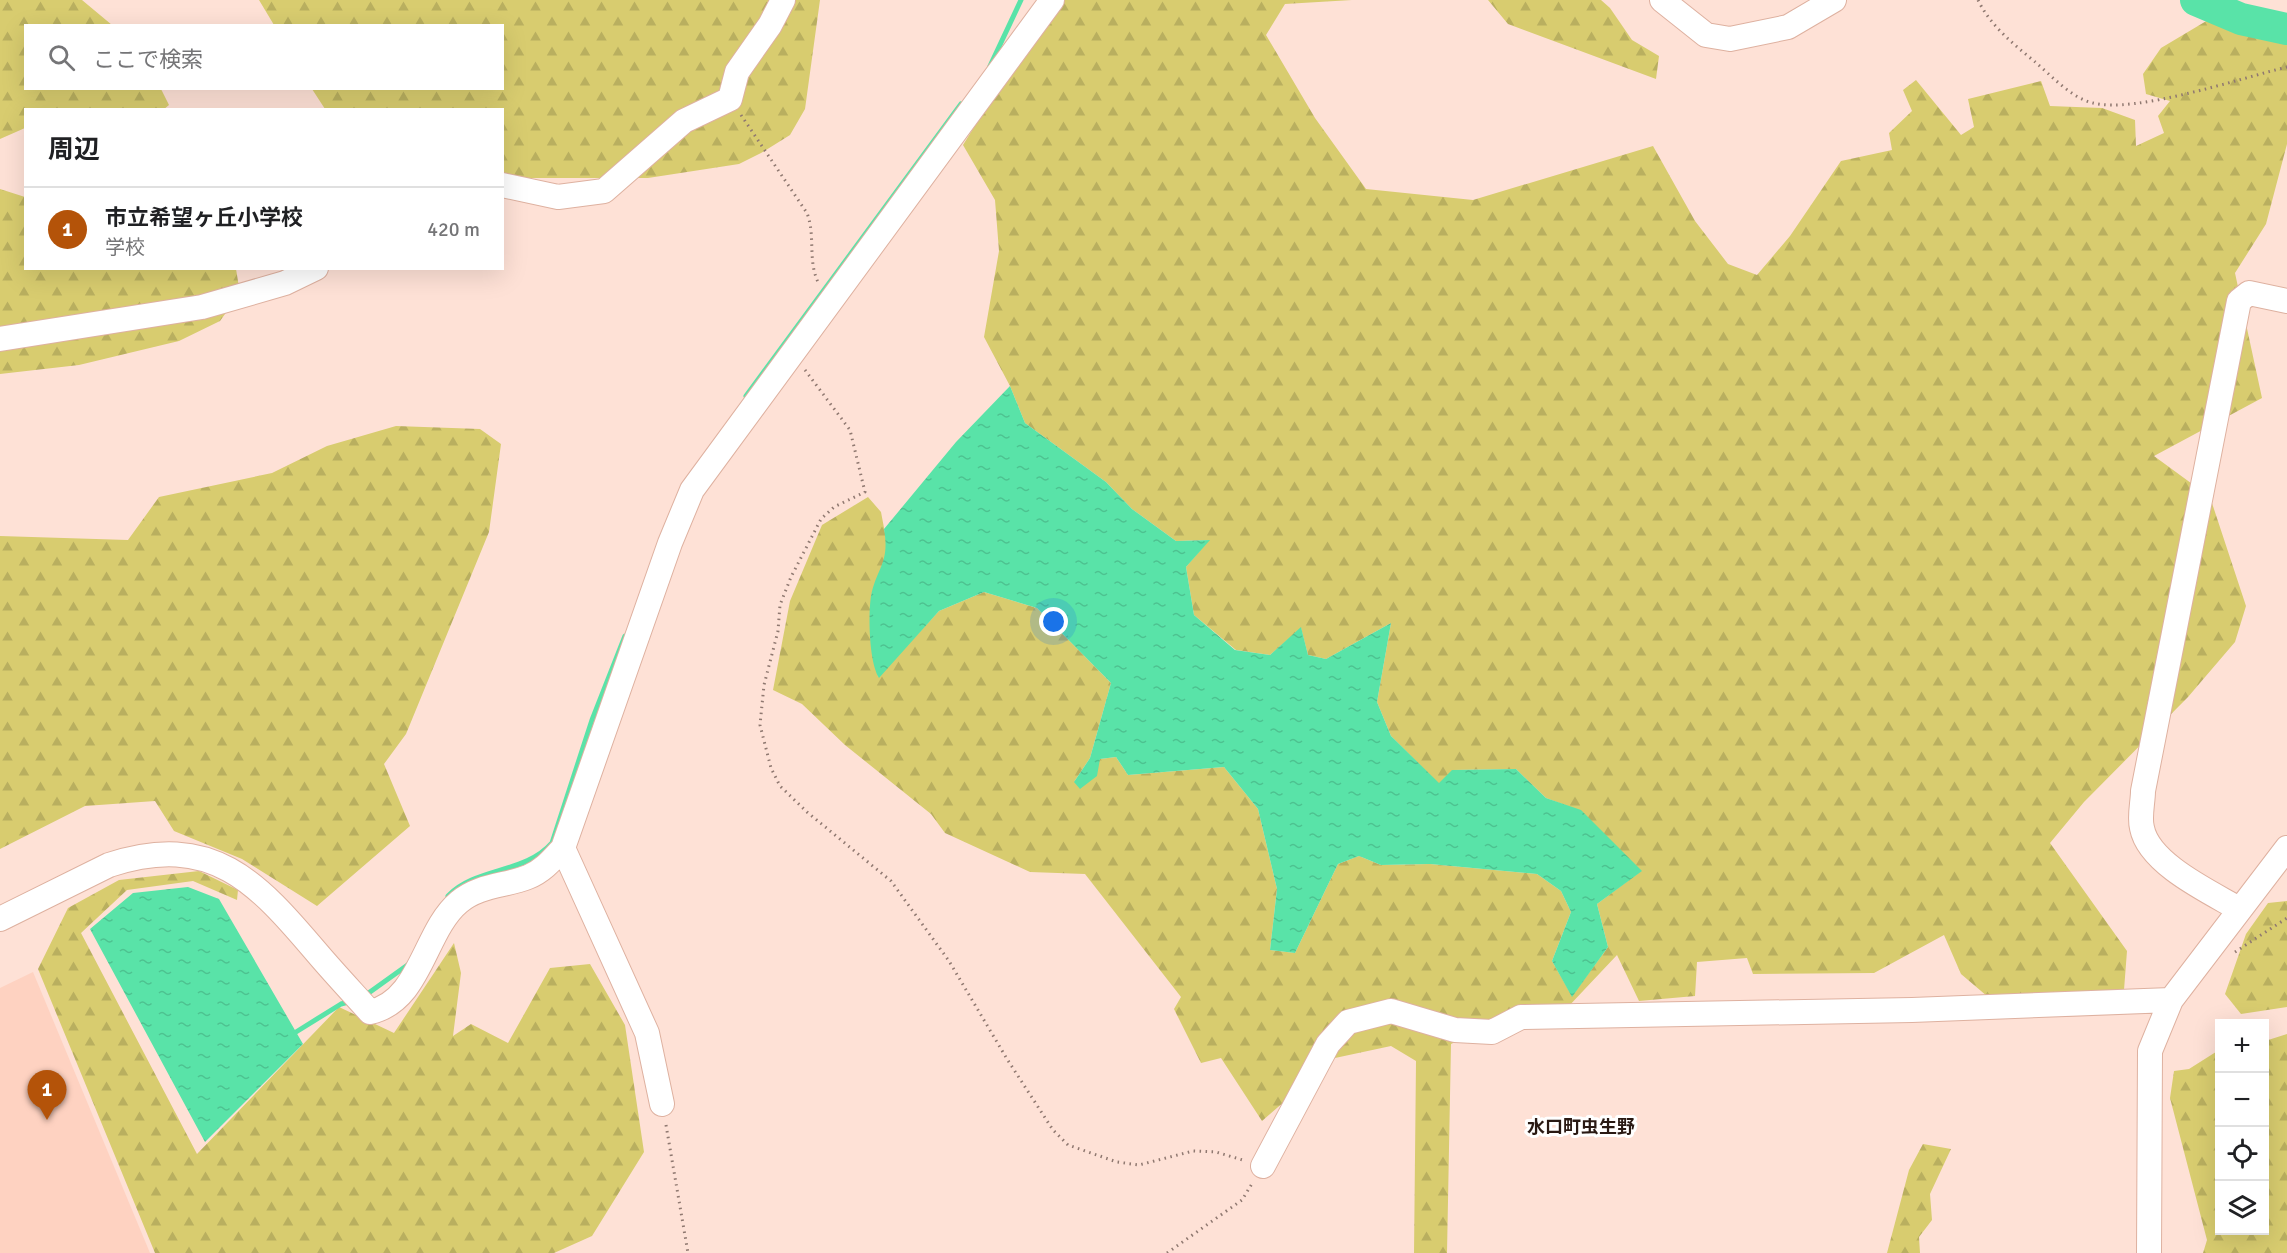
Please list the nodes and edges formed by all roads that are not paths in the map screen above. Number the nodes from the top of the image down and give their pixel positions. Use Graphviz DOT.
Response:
graph roads {
  1 [pos="783,0"];
  2 [pos="1052,0"];
  3 [pos="1662,0"];
  4 [pos="1834,0"];
  5 [pos="504,184"];
  6 [pos="312,270"];
  7 [pos="2287,301"];
  8 [pos="0,339"];
  9 [pos="563,848"];
  10 [pos="2287,848"];
  11 [pos="2239,909"];
  12 [pos="0,919"];
  13 [pos="2172,1000"];
  14 [pos="662,1104"];
  15 [pos="1263,1166"];
  16 [pos="2149,1253"];
  1 -- 5 [label="street"];
  2 -- 9 [label="street"];
  3 -- 4 [label="street"];
  6 -- 8 [label="street"];
  7 -- 11 [label="street"];
  9 -- 12 [label="street"];
  9 -- 14 [label="street"];
  10 -- 11 [label="street"];
  11 -- 13 [label="street"];
  13 -- 15 [label="street"];
  13 -- 16 [label="street"];
}
